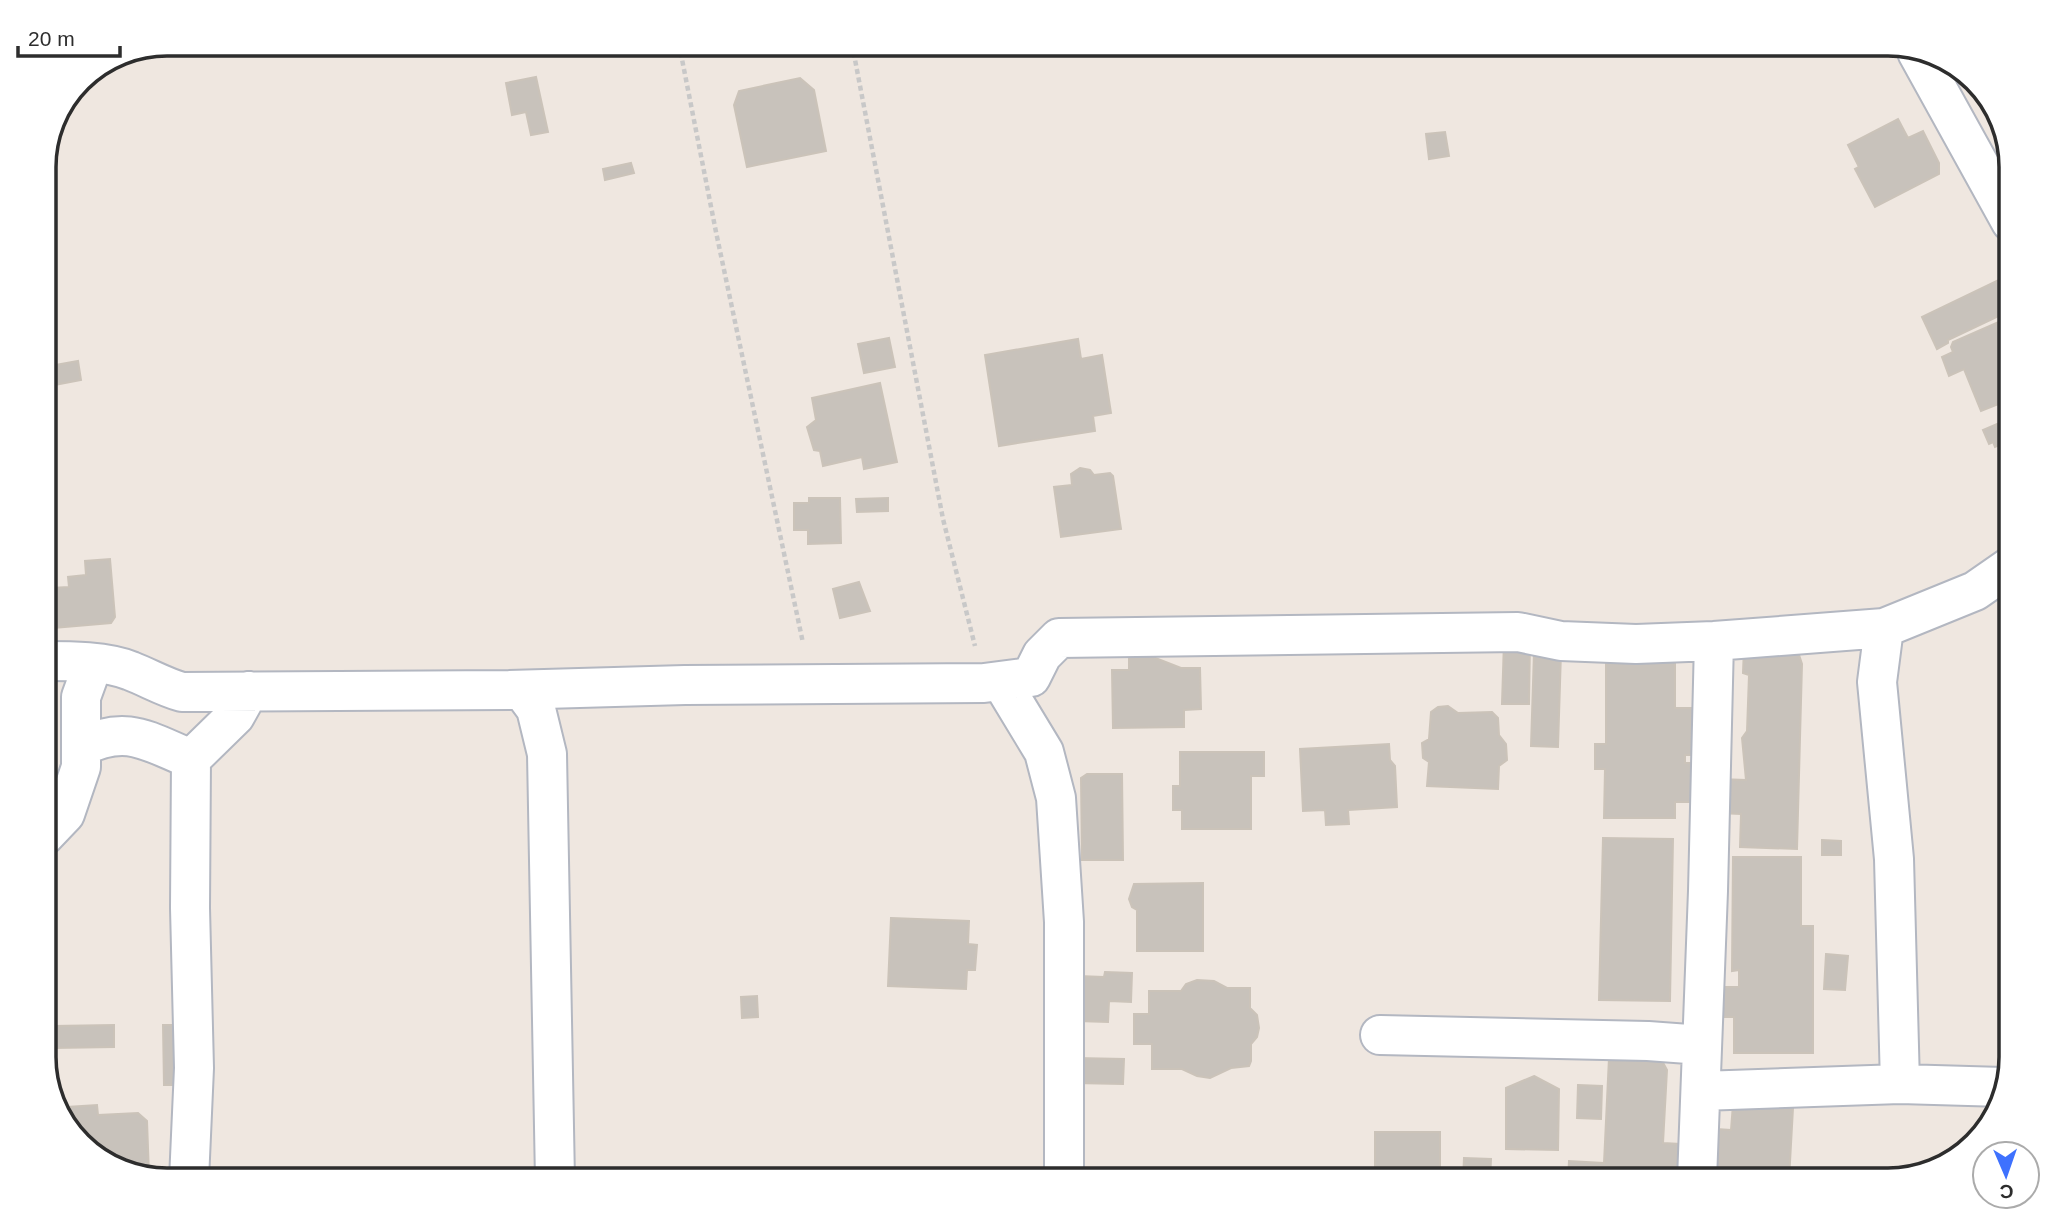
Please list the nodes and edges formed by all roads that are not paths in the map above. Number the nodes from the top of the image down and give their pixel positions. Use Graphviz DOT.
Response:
graph roads {
  1 [pos="1923,62"];
  2 [pos="1999,200"];
  3 [pos="1999,574"];
  4 [pos="1884,628"];
  5 [pos="1714,641"];
  6 [pos="56,662"];
  7 [pos="93,664"];
  8 [pos="993,682"];
  9 [pos="522,690"];
  10 [pos="249,691"];
  11 [pos="81,747"];
  12 [pos="191,759"];
  13 [pos="56,823"];
  14 [pos="1380,1035"];
  15 [pos="1702,1045"];
  16 [pos="1900,1084"];
  17 [pos="1995,1087"];
  18 [pos="1701,1091"];
  19 [pos="190,1168"];
  20 [pos="555,1168"];
  21 [pos="1064,1168"];
  22 [pos="1698,1168"];
  1 -- 2 [label="street"];
  3 -- 4 [label="street"];
  4 -- 5 [label="street"];
  4 -- 16 [label="street"];
  5 -- 8 [label="street"];
  5 -- 15 [label="street"];
  6 -- 7 [label="street"];
  7 -- 10 [label="street"];
  7 -- 11 [label="street"];
  8 -- 9 [label="street"];
  8 -- 21 [label="street"];
  9 -- 10 [label="street"];
  9 -- 20 [label="street"];
  10 -- 12 [label="street"];
  11 -- 12 [label="street"];
  11 -- 13 [label="street"];
  12 -- 19 [label="street"];
  14 -- 15 [label="street"];
  15 -- 18 [label="street"];
  16 -- 17 [label="street"];
  16 -- 18 [label="street"];
  18 -- 22 [label="street"];
}
